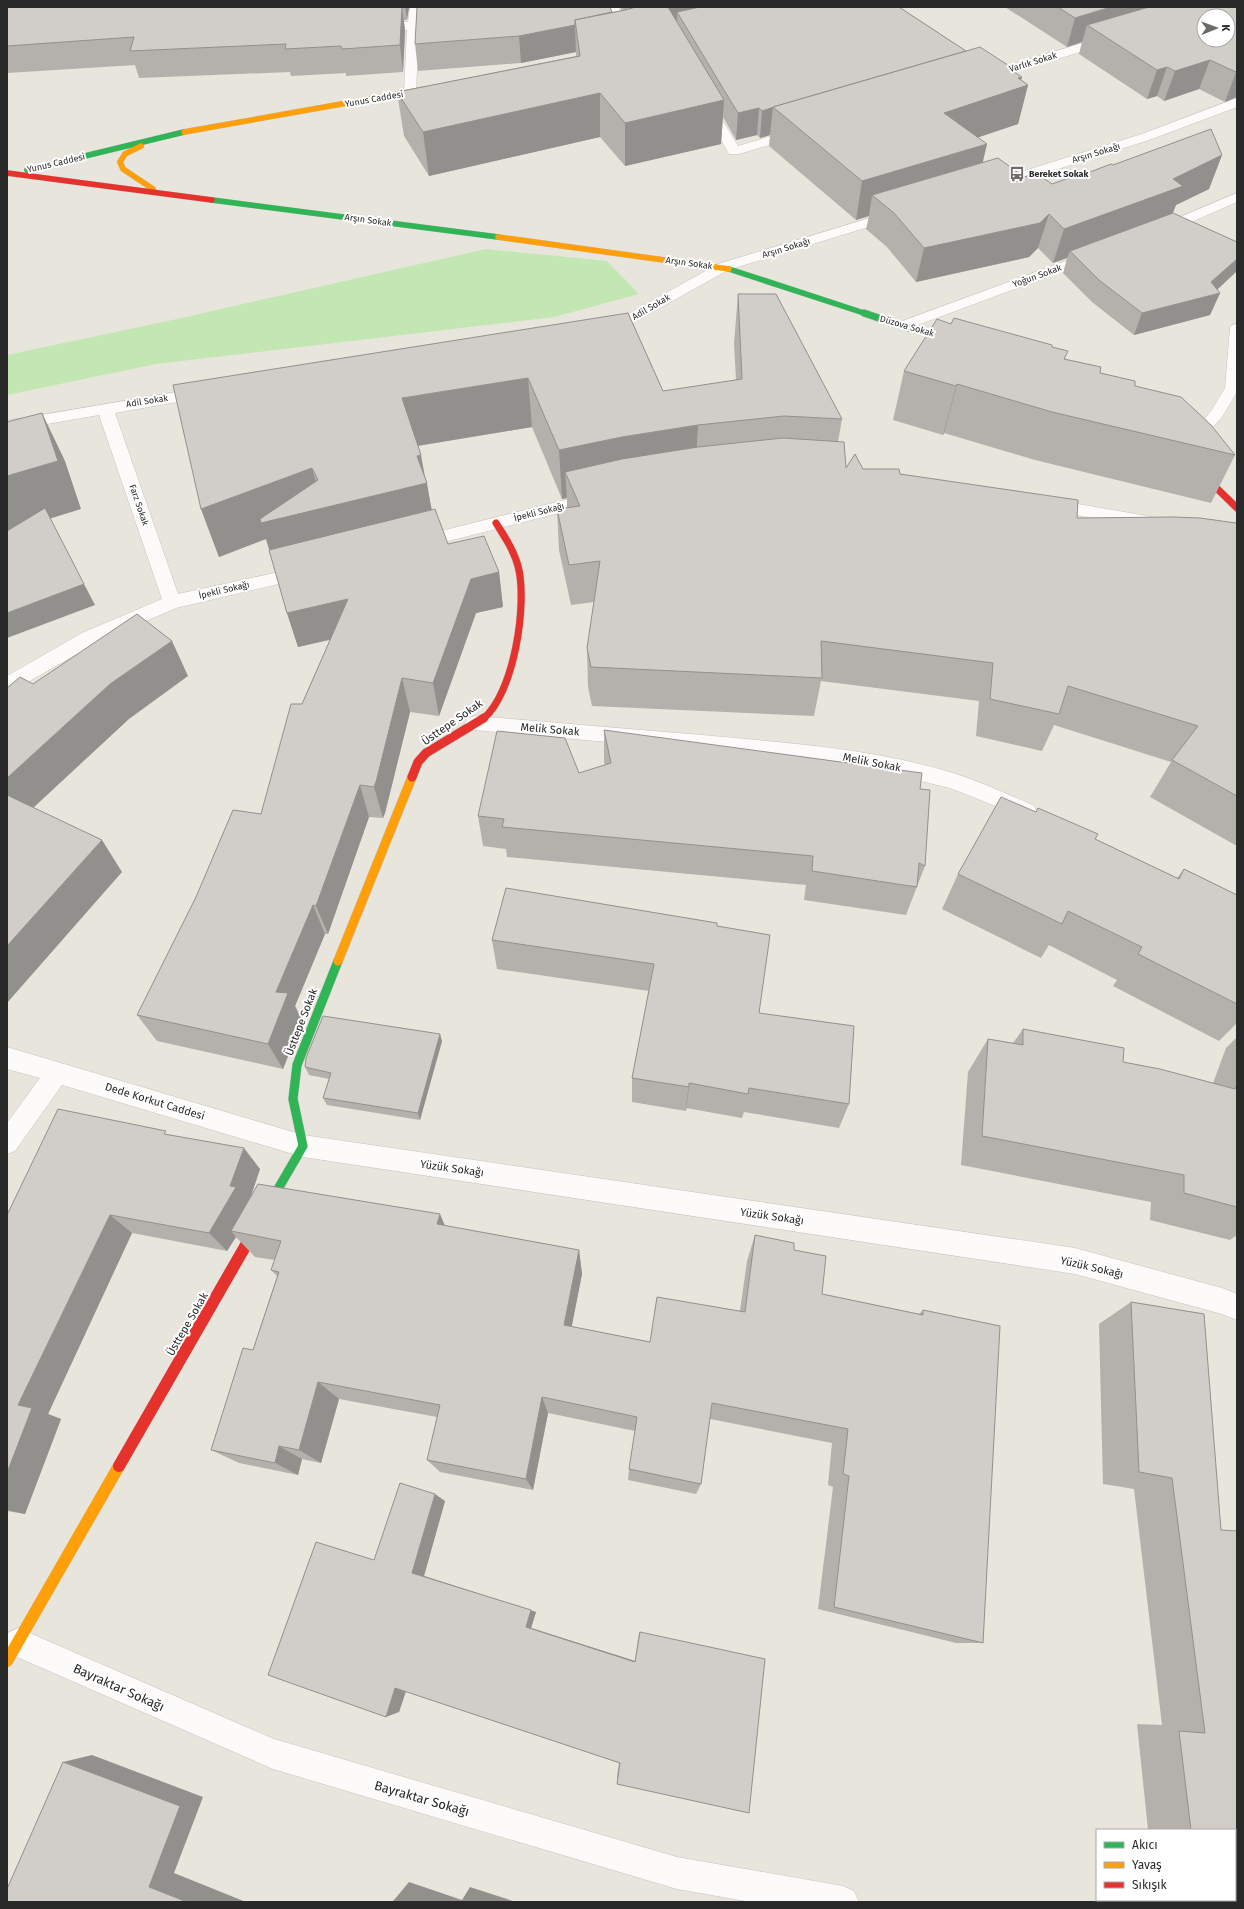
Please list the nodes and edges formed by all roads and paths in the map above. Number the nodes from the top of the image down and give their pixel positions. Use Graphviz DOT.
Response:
graph roads {
  1 [pos="416,7"];
  2 [pos="613,7"];
  3 [pos="365,26"];
  4 [pos="413,26"];
  5 [pos="1119,36"];
  6 [pos="620,48"];
  7 [pos="976,79"];
  8 [pos="434,87"];
  9 [pos="699,91"];
  10 [pos="410,92"];
  11 [pos="1237,102"];
  12 [pos="809,129"];
  13 [pos="152,140"];
  14 [pos="9,173"];
  15 [pos="982,188"];
  16 [pos="158,192"];
  17 [pos="1237,197"];
  18 [pos="906,211"];
  19 [pos="1166,228"];
  20 [pos="1180,234"];
  21 [pos="1144,236"];
  22 [pos="1108,250"];
  23 [pos="723,267"];
  24 [pos="902,326"];
  25 [pos="1237,328"];
  26 [pos="586,331"];
  27 [pos="968,342"];
  28 [pos="223,389"];
  29 [pos="105,408"];
  30 [pos="7,426"];
  31 [pos="1176,440"];
  32 [pos="1188,460"];
  33 [pos="615,494"];
  34 [pos="1034,503"];
  35 [pos="1237,508"];
  36 [pos="496,523"];
  37 [pos="1167,525"];
  38 [pos="398,548"];
  39 [pos="322,568"];
  40 [pos="172,602"];
  41 [pos="7,685"];
  42 [pos="475,723"];
  43 [pos="1046,821"];
  44 [pos="7,1058"];
  45 [pos="58,1072"];
  46 [pos="7,1143"];
  47 [pos="303,1146"];
  48 [pos="1237,1307"];
  49 [pos="12,1652"];
  50 [pos="844,1902"];
  1 -- 4 [label="street"];
  2 -- 6 [label="street"];
  3 -- 4 [label="street"];
  4 -- 10 [label="street"];
  5 -- 7 [label="street, Varlık Sokak"];
  8 -- 10 [label="street, Yunus Caddesi"];
  9 -- 12 [label="street"];
  10 -- 13 [label="street, Yunus Caddesi"];
  11 -- 15 [label="street, Arşın Sokağı"];
  13 -- 14 [label="street, Yunus Caddesi"];
  13 -- 16 [label="street"];
  14 -- 16 [label="street, Arşın Sokak"];
  16 -- 23 [label="street, Arşın Sokak"];
  17 -- 19 [label="street"];
  18 -- 23 [label="street, Arşın Sokağı"];
  19 -- 20 [label="street"];
  19 -- 21 [label="street"];
  22 -- 24 [label="street, Yoğun Sokak"];
  23 -- 24 [label="street, Düzova Sokak"];
  23 -- 26 [label="street, Adil Sokak"];
  24 -- 27 [label="street, Düzova Sokak"];
  25 -- 31 [label="lane"];
  28 -- 29 [label="street, Adil Sokak"];
  29 -- 30 [label="street, Adil Sokak"];
  29 -- 40 [label="street, Farz Sokak"];
  32 -- 35 [label="street"];
  33 -- 36 [label="street, İpekli Sokağı"];
  34 -- 37 [label="street"];
  36 -- 38 [label="street, İpekli Sokağı"];
  36 -- 42 [label="street, Üsttepe Sokak"];
  39 -- 40 [label="street, İpekli Sokağı"];
  40 -- 41 [label="street, İpekli Sokağı"];
  42 -- 43 [label="street, Melik Sokak"];
  42 -- 47 [label="street, Üsttepe Sokak"];
  44 -- 45 [label="street, Dede Korkut Caddesi"];
  45 -- 46 [label="street"];
  45 -- 47 [label="street, Dede Korkut Caddesi"];
  47 -- 48 [label="street, Yüzük Sokağı"];
  47 -- 49 [label="street, Üsttepe Sokak"];
  49 -- 50 [label="street, Bayraktar Sokağı"];
}
